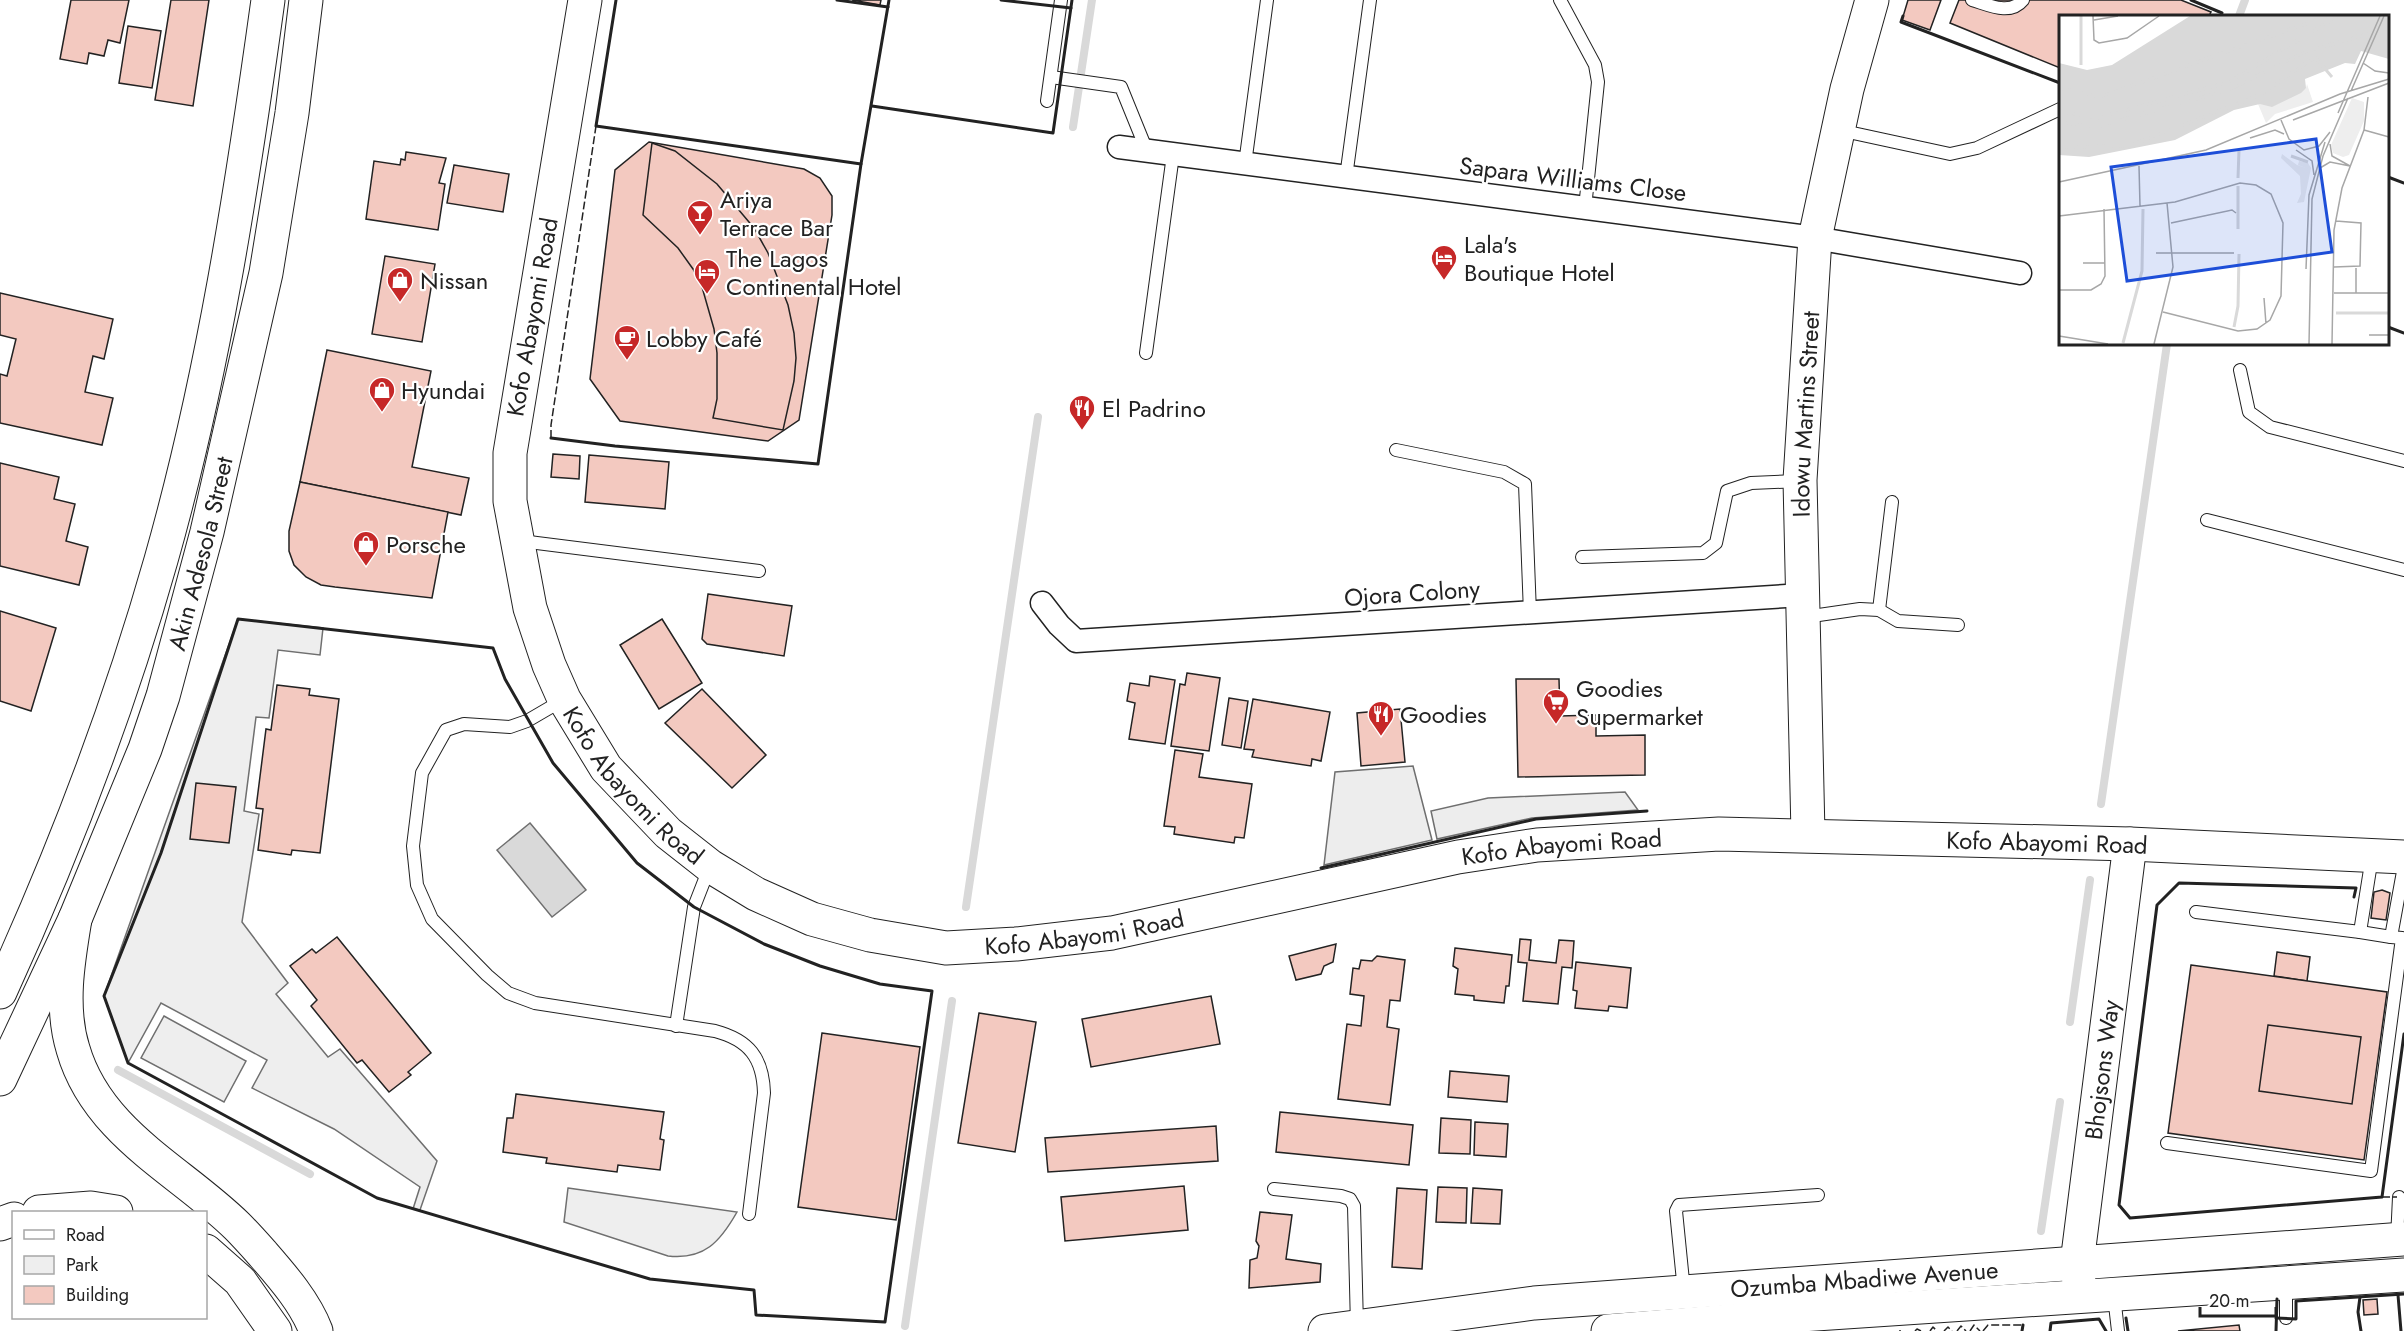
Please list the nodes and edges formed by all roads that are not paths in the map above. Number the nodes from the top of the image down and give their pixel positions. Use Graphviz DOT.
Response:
graph roads {
  1 [pos="268,0"];
  2 [pos="306,0"];
  3 [pos="585,0"];
  4 [pos="1061,0"];
  5 [pos="1267,0"];
  6 [pos="1370,0"];
  7 [pos="1560,0"];
  8 [pos="1872,0"];
  9 [pos="1972,0"];
  10 [pos="2023,0"];
  11 [pos="1051,77"];
  12 [pos="1047,101"];
  13 [pos="2059,110"];
  14 [pos="1838,130"];
  15 [pos="1119,147"];
  16 [pos="1147,151"];
  17 [pos="1173,154"];
  18 [pos="1245,164"];
  19 [pos="1346,177"];
  20 [pos="1585,208"];
  21 [pos="1815,238"];
  22 [pos="2019,273"];
  23 [pos="1146,354"];
  24 [pos="2240,370"];
  25 [pos="1396,450"];
  26 [pos="2404,461"];
  27 [pos="1800,480"];
  28 [pos="1892,502"];
  29 [pos="2207,520"];
  30 [pos="517,541"];
  31 [pos="1582,558"];
  32 [pos="2404,570"];
  33 [pos="759,571"];
  34 [pos="1042,603"];
  35 [pos="1803,606"];
  36 [pos="1879,610"];
  37 [pos="1530,613"];
  38 [pos="1958,625"];
  39 [pos="564,699"];
  40 [pos="1808,834"];
  41 [pos="2130,844"];
  42 [pos="2388,856"];
  43 [pos="710,866"];
  44 [pos="2404,866"];
  45 [pos="2196,912"];
  46 [pos="75,919"];
  47 [pos="2360,932"];
  48 [pos="2391,937"];
  49 [pos="2,985"];
  50 [pos="676,1026"];
  51 [pos="0,1079"];
  52 [pos="2167,1143"];
  53 [pos="1274,1188"];
  54 [pos="1818,1195"];
  55 [pos="2399,1197"];
  56 [pos="52,1211"];
  57 [pos="110,1211"];
  58 [pos="749,1214"];
  59 [pos="2400,1240"];
  60 [pos="207,1252"];
  61 [pos="2077,1263"];
  62 [pos="2286,1283"];
  63 [pos="2389,1283"];
  64 [pos="1684,1292"];
  65 [pos="2114,1294"];
  66 [pos="2080,1297"];
  67 [pos="2286,1318"];
  68 [pos="1774,1324"];
  69 [pos="1357,1327"];
  70 [pos="275,1331"];
  71 [pos="316,1331"];
  72 [pos="1325,1331"];
  73 [pos="1608,1331"];
  74 [pos="2118,1331"];
  1 -- 49 [label="main road, Akin Adesola Street"];
  2 -- 46 [label="main road, Akin Adesola Street"];
  3 -- 30 [label="main road, Kofo Abayomi Road"];
  4 -- 11 [label="lane"];
  5 -- 18 [label="lane"];
  6 -- 19 [label="lane"];
  7 -- 20 [label="lane"];
  8 -- 14 [label="main road, Idowu Martins Street"];
  9 -- 10 [label="lane"];
  11 -- 12 [label="lane"];
  11 -- 16 [label="lane"];
  13 -- 14 [label="lane"];
  14 -- 21 [label="main road, Idowu Martins Street"];
  15 -- 16 [label="street, Sapara Williams Close"];
  16 -- 17 [label="street, Sapara Williams Close"];
  17 -- 18 [label="street, Sapara Williams Close"];
  17 -- 23 [label="lane"];
  18 -- 19 [label="street, Sapara Williams Close"];
  19 -- 20 [label="street, Sapara Williams Close"];
  20 -- 21 [label="street, Sapara Williams Close"];
  21 -- 22 [label="street, Sapara Williams Close"];
  21 -- 27 [label="main road, Idowu Martins Street"];
  24 -- 26 [label="lane"];
  25 -- 37 [label="lane"];
  27 -- 31 [label="lane"];
  27 -- 35 [label="main road, Idowu Martins Street"];
  28 -- 36 [label="lane"];
  29 -- 32 [label="lane"];
  30 -- 33 [label="lane"];
  30 -- 39 [label="main road, Kofo Abayomi Road"];
  34 -- 37 [label="street, Ojora Colony"];
  35 -- 36 [label="lane"];
  35 -- 37 [label="street, Ojora Colony"];
  35 -- 40 [label="main road, Idowu Martins Street"];
  36 -- 38 [label="lane"];
  39 -- 43 [label="main road, Kofo Abayomi Road"];
  39 -- 50 [label="lane"];
  40 -- 41 [label="main road, Kofo Abayomi Road"];
  40 -- 43 [label="main road, Kofo Abayomi Road"];
  41 -- 42 [label="main road, Kofo Abayomi Road"];
  41 -- 61 [label="main road, Bhojsons Way"];
  42 -- 47 [label="lane"];
  43 -- 50 [label="lane"];
  44 -- 48 [label="lane"];
  45 -- 47 [label="lane"];
  46 -- 51 [label="main road, Akin Adesola Street"];
  46 -- 71 [label="main road"];
  47 -- 48 [label="lane"];
  48 -- 52 [label="lane"];
  50 -- 58 [label="lane"];
  53 -- 69 [label="lane"];
  54 -- 64 [label="lane"];
  55 -- 59 [label="lane"];
  56 -- 57 [label="main road"];
  59 -- 61 [label="main road, Ozumba Mbadiwe Avenue"];
  60 -- 70 [label="main road"];
  61 -- 64 [label="main road, Ozumba Mbadiwe Avenue"];
  61 -- 66 [label="main road, Bhojsons Way"];
  62 -- 63 [label="main road, Ozumba Mbadiwe Avenue"];
  62 -- 65 [label="main road, Ozumba Mbadiwe Avenue"];
  62 -- 67 [label="lane"];
  64 -- 69 [label="main road, Ozumba Mbadiwe Avenue"];
  65 -- 66 [label="main road, Ozumba Mbadiwe Avenue"];
  65 -- 74 [label="lane"];
  66 -- 68 [label="main road, Ozumba Mbadiwe Avenue"];
  68 -- 73 [label="main road, Ozumba Mbadiwe Avenue"];
  69 -- 72 [label="main road, Ozumba Mbadiwe Avenue"];
}
